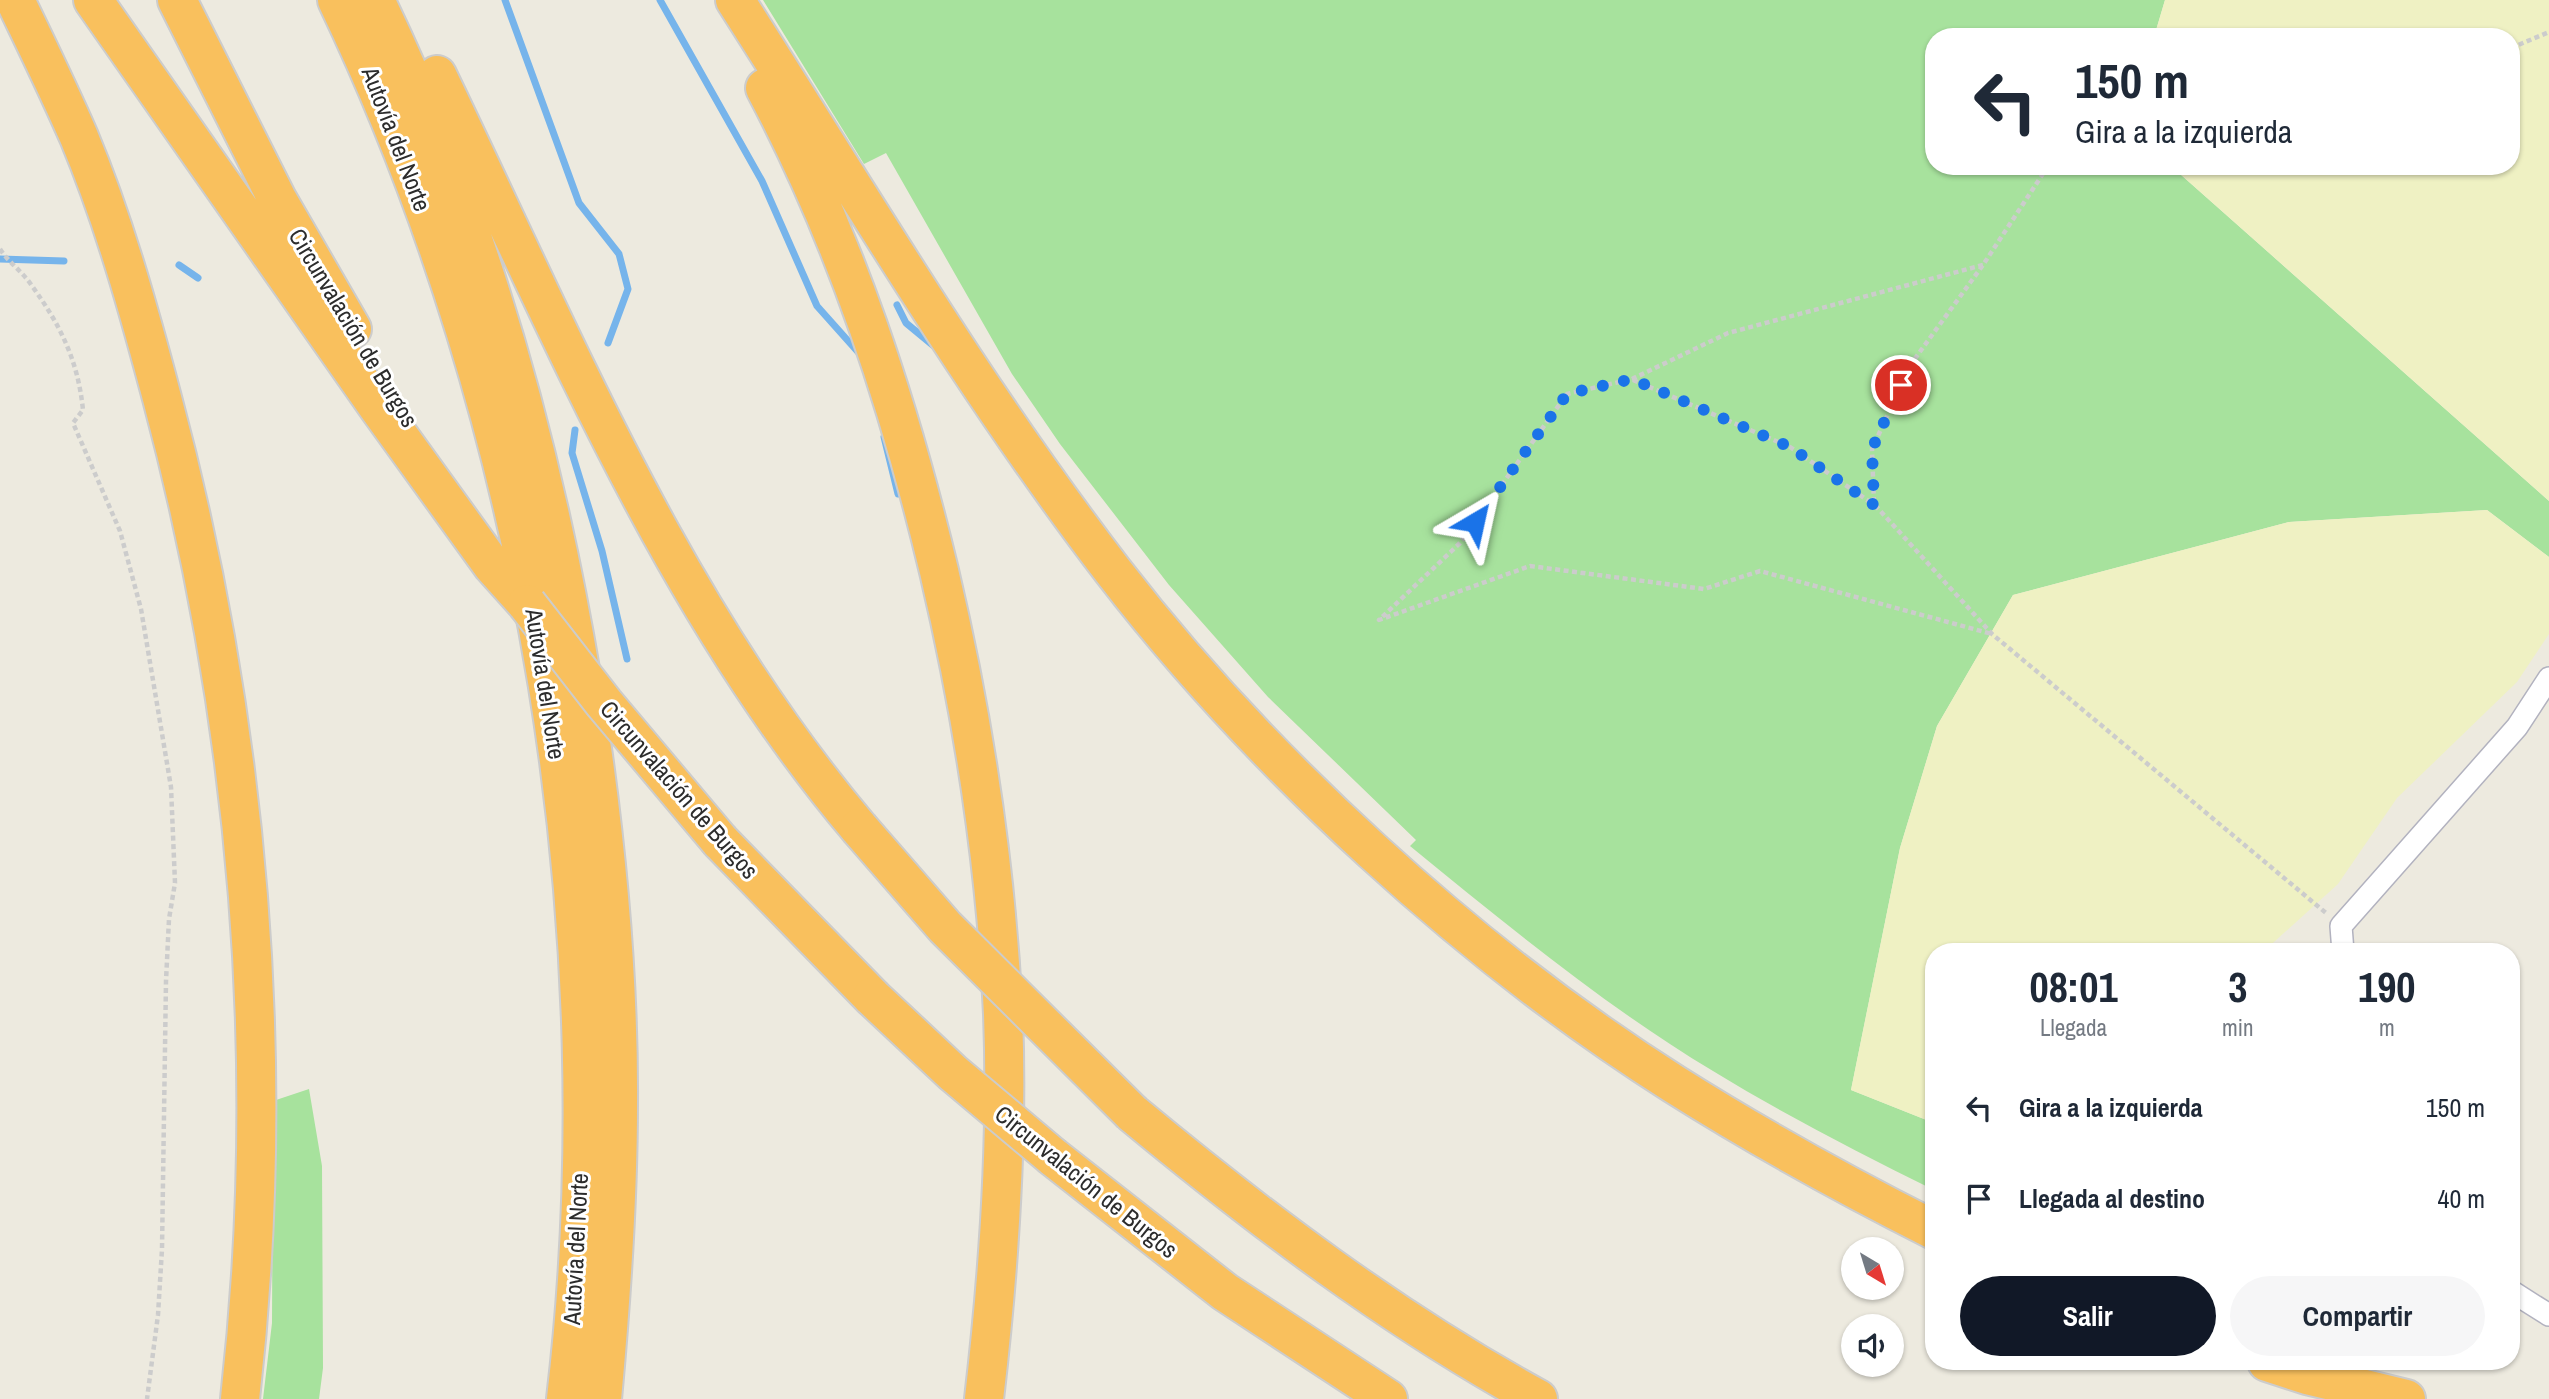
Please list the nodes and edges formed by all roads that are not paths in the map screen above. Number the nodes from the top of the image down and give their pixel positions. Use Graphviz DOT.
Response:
graph roads {
  1 [pos="15,0"];
  2 [pos="93,0"];
  3 [pos="177,0"];
  4 [pos="337,0"];
  5 [pos="375,0"];
  6 [pos="400,0"];
  7 [pos="717,0"];
  8 [pos="735,0"];
  9 [pos="527,604"];
  10 [pos="2549,678"];
  11 [pos="2343,943"];
  12 [pos="1925,1225"];
  13 [pos="2520,1297"];
  14 [pos="2549,1315"];
  15 [pos="2292,1370"];
  16 [pos="240,1399"];
  17 [pos="566,1399"];
  18 [pos="602,1399"];
  19 [pos="984,1399"];
  20 [pos="1388,1399"];
  21 [pos="1538,1399"];
  22 [pos="2406,1399"];
  1 -- 16 [label="highway"];
  2 -- 9 [label="highway"];
  3 -- 9 [label="highway, Circunvalación de Burgos"];
  4 -- 17 [label="highway, Autovía del Norte"];
  5 -- 18 [label="highway, Autovía del Norte"];
  6 -- 21 [label="highway, bridge"];
  7 -- 19 [label="highway"];
  8 -- 12 [label="highway"];
  9 -- 20 [label="highway, Circunvalación de Burgos, bridge"];
  10 -- 11 [label="street"];
  13 -- 14 [label="street"];
  15 -- 22 [label="highway"];
}
